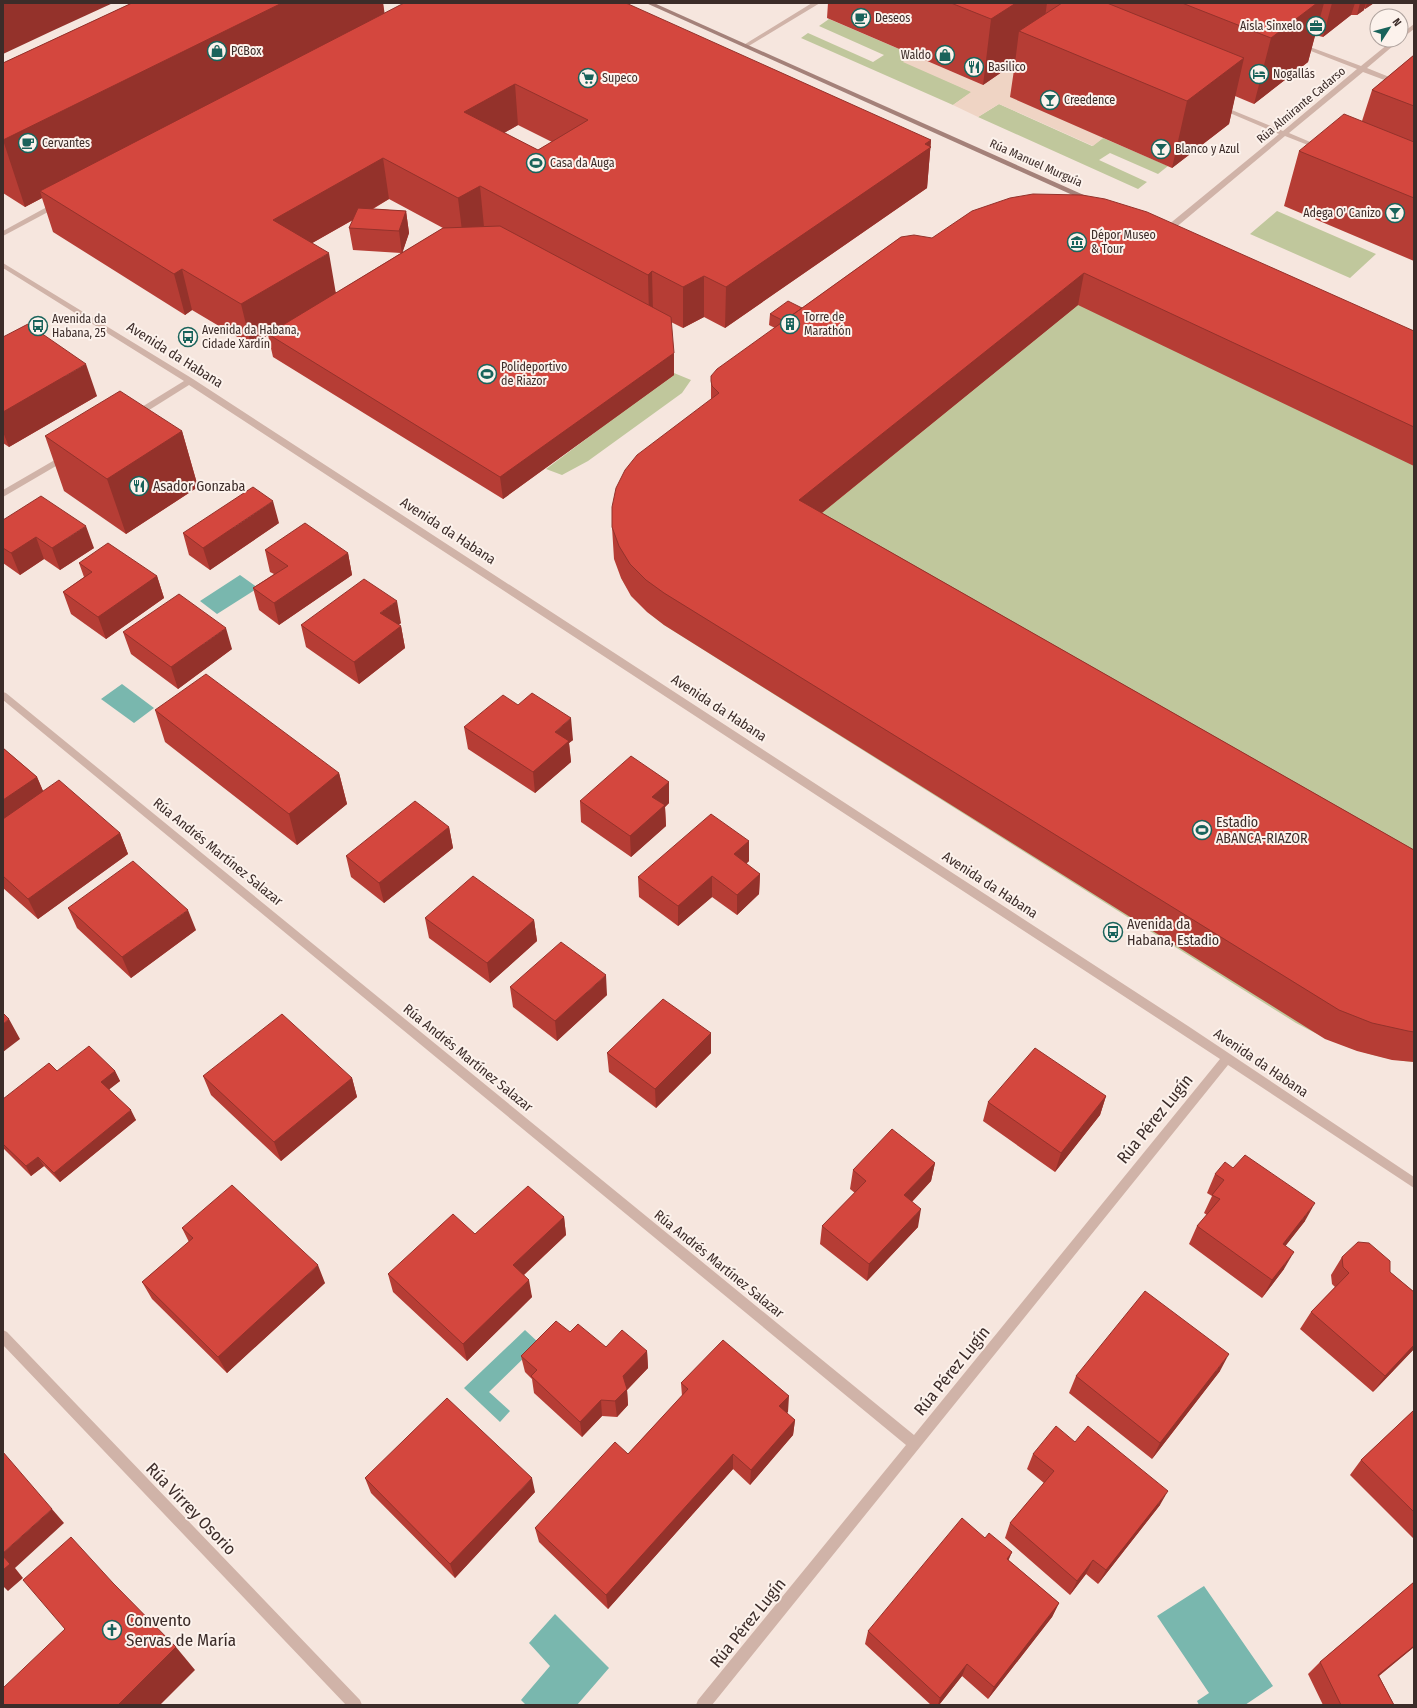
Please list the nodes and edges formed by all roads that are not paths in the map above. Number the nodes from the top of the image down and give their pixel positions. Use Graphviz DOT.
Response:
graph roads {
  1 [pos="649,3"];
  2 [pos="817,3"];
  3 [pos="1294,43"];
  4 [pos="745,46"];
  5 [pos="1387,48"];
  6 [pos="1362,69"];
  7 [pos="1414,89"];
  8 [pos="1213,104"];
  9 [pos="1284,133"];
  10 [pos="1327,151"];
  11 [pos="69,199"];
  12 [pos="1097,203"];
  13 [pos="1165,232"];
  14 [pos="3,234"];
  15 [pos="3,265"];
  16 [pos="190,381"];
  17 [pos="126,420"];
  18 [pos="71,453"];
  19 [pos="3,494"];
  20 [pos="3,695"];
  21 [pos="1227,1058"];
  22 [pos="1414,1183"];
  23 [pos="3,1336"];
  24 [pos="915,1444"];
  25 [pos="355,1705"];
  26 [pos="702,1705"];
  1 -- 4 [label="main road, Rúa Manuel Murguía"];
  2 -- 4 [label="street"];
  3 -- 6 [label="street"];
  4 -- 12 [label="main road, Rúa Manuel Murguía"];
  5 -- 6 [label="street, Rúa Almirante Cadarso"];
  6 -- 7 [label="street"];
  6 -- 9 [label="street, Rúa Almirante Cadarso"];
  8 -- 9 [label="street"];
  9 -- 10 [label="street"];
  9 -- 13 [label="street, Rúa Almirante Cadarso"];
  11 -- 14 [label="street"];
  15 -- 16 [label="street, Avenida da Habana"];
  16 -- 17 [label="street"];
  16 -- 21 [label="street, Avenida da Habana"];
  18 -- 19 [label="street"];
  20 -- 24 [label="street, Rúa Andrés Martínez Salazar"];
  21 -- 22 [label="street, Avenida da Habana"];
  21 -- 24 [label="street, Rúa Pérez Lugín"];
  23 -- 25 [label="street, Rúa Virrey Osorio"];
  24 -- 26 [label="street, Rúa Pérez Lugín"];
}
